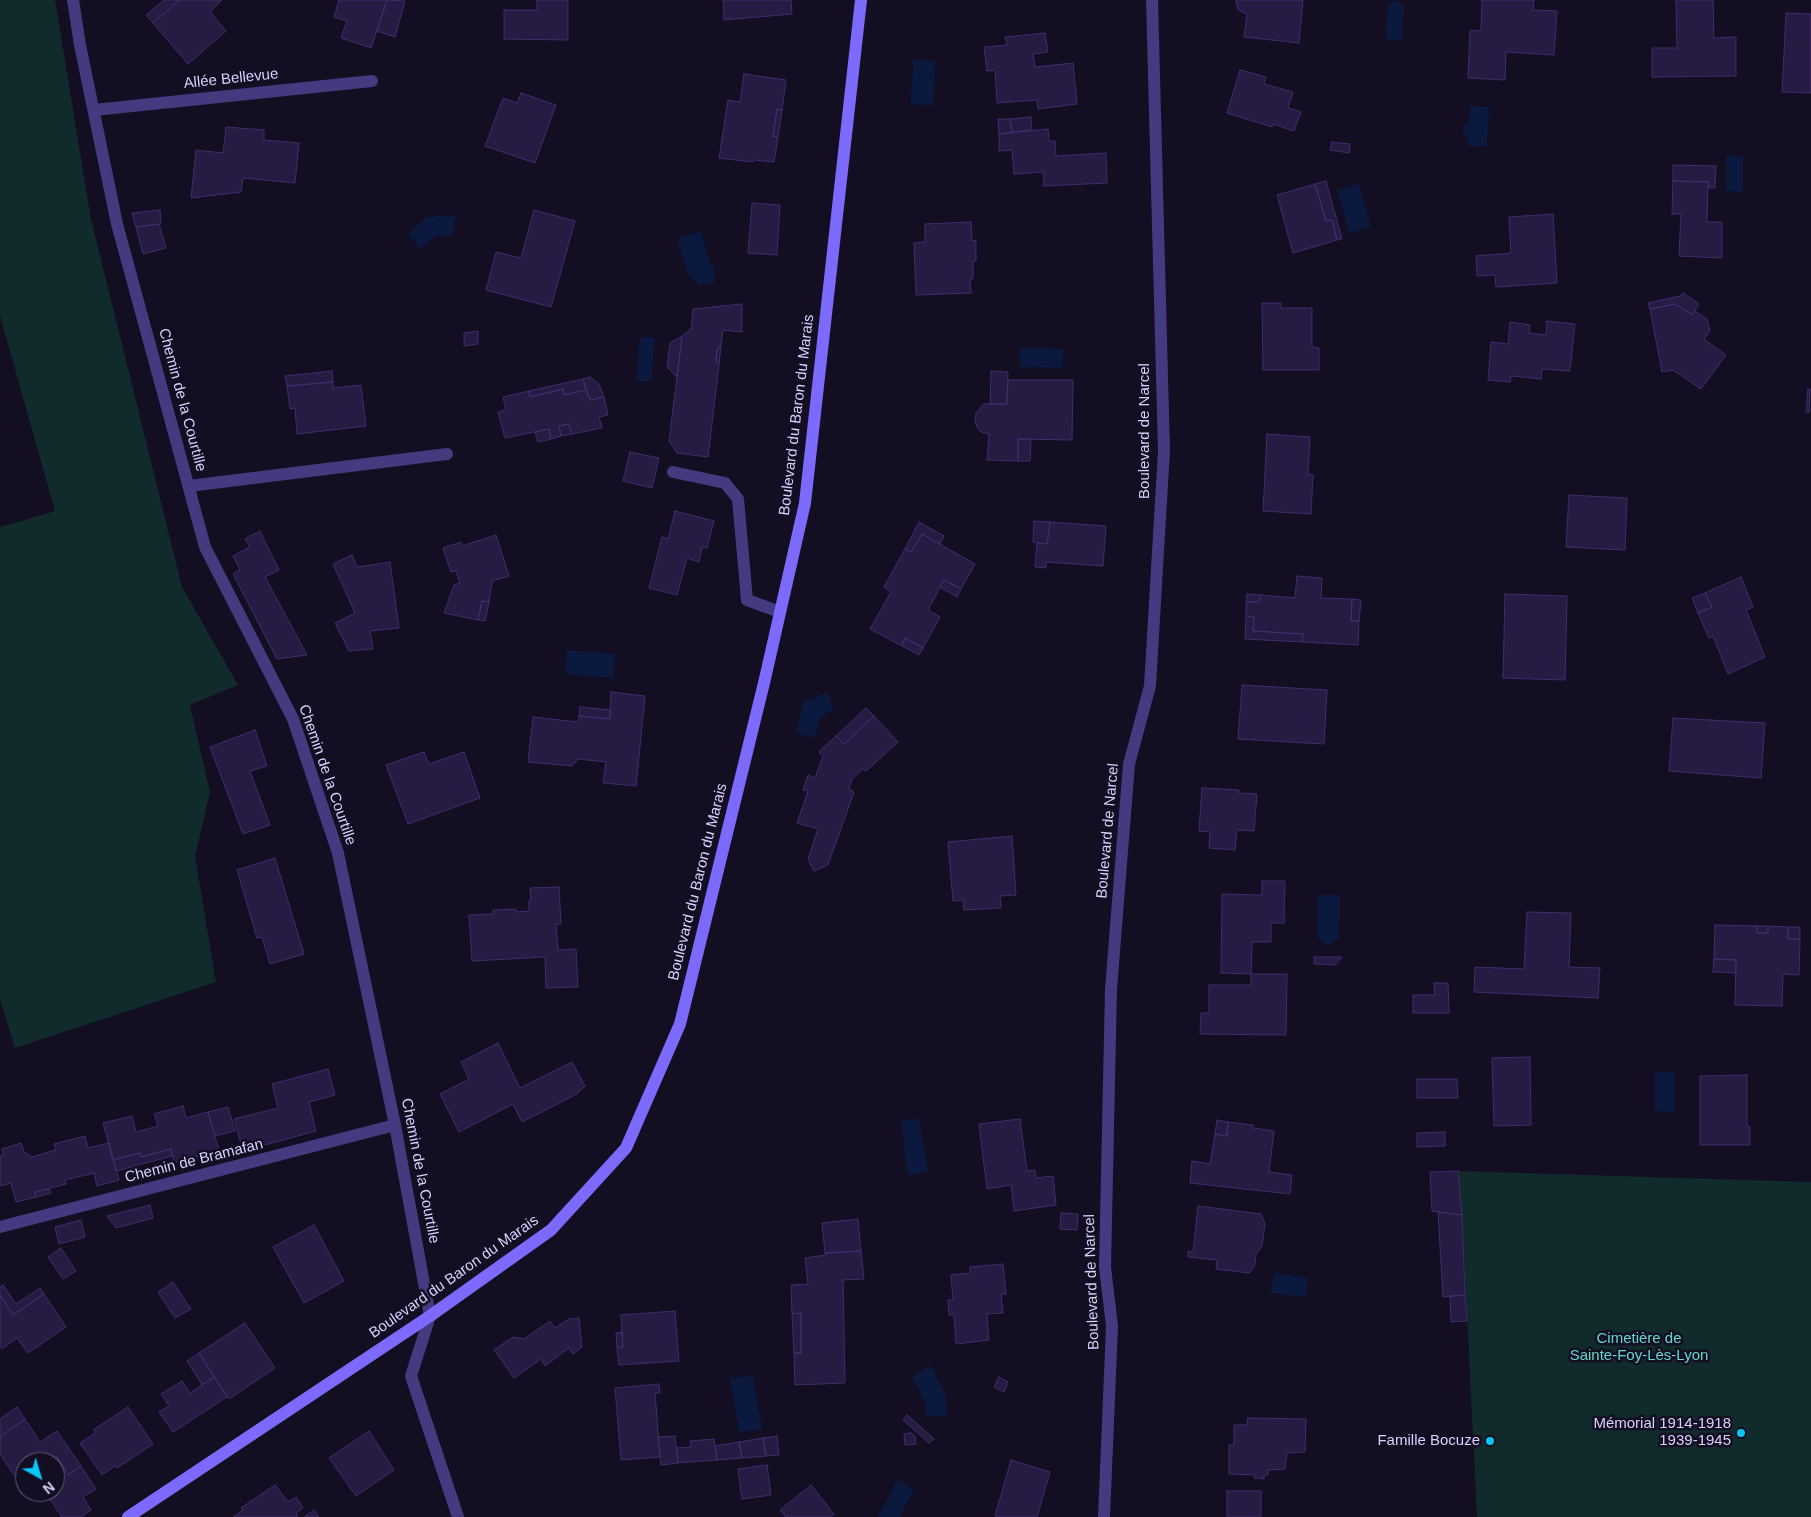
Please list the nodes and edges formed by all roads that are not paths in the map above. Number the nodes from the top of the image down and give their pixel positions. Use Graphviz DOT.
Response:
graph roads {
  1 [pos="73,0"];
  2 [pos="861,0"];
  3 [pos="1152,0"];
  4 [pos="372,81"];
  5 [pos="94,110"];
  6 [pos="447,454"];
  7 [pos="673,472"];
  8 [pos="189,486"];
  9 [pos="780,612"];
  10 [pos="395,1126"];
  11 [pos="0,1227"];
  12 [pos="430,1316"];
  13 [pos="128,1517"];
  14 [pos="458,1517"];
  15 [pos="1104,1517"];
  1 -- 5 [label="street, Chemin de la Courtille"];
  2 -- 9 [label="street, Boulevard du Baron du Marais"];
  3 -- 15 [label="street, Boulevard de Narcel"];
  4 -- 5 [label="street, Allée Bellevue"];
  5 -- 8 [label="street, Chemin de la Courtille"];
  6 -- 8 [label="street"];
  7 -- 9 [label="street"];
  8 -- 10 [label="street, Chemin de la Courtille"];
  9 -- 12 [label="street, Boulevard du Baron du Marais"];
  10 -- 11 [label="street, Chemin de Bramafan"];
  10 -- 12 [label="street, Chemin de la Courtille"];
  12 -- 13 [label="street, Boulevard du Baron du Marais"];
  12 -- 14 [label="street, Chemin de la Courtille"];
}
